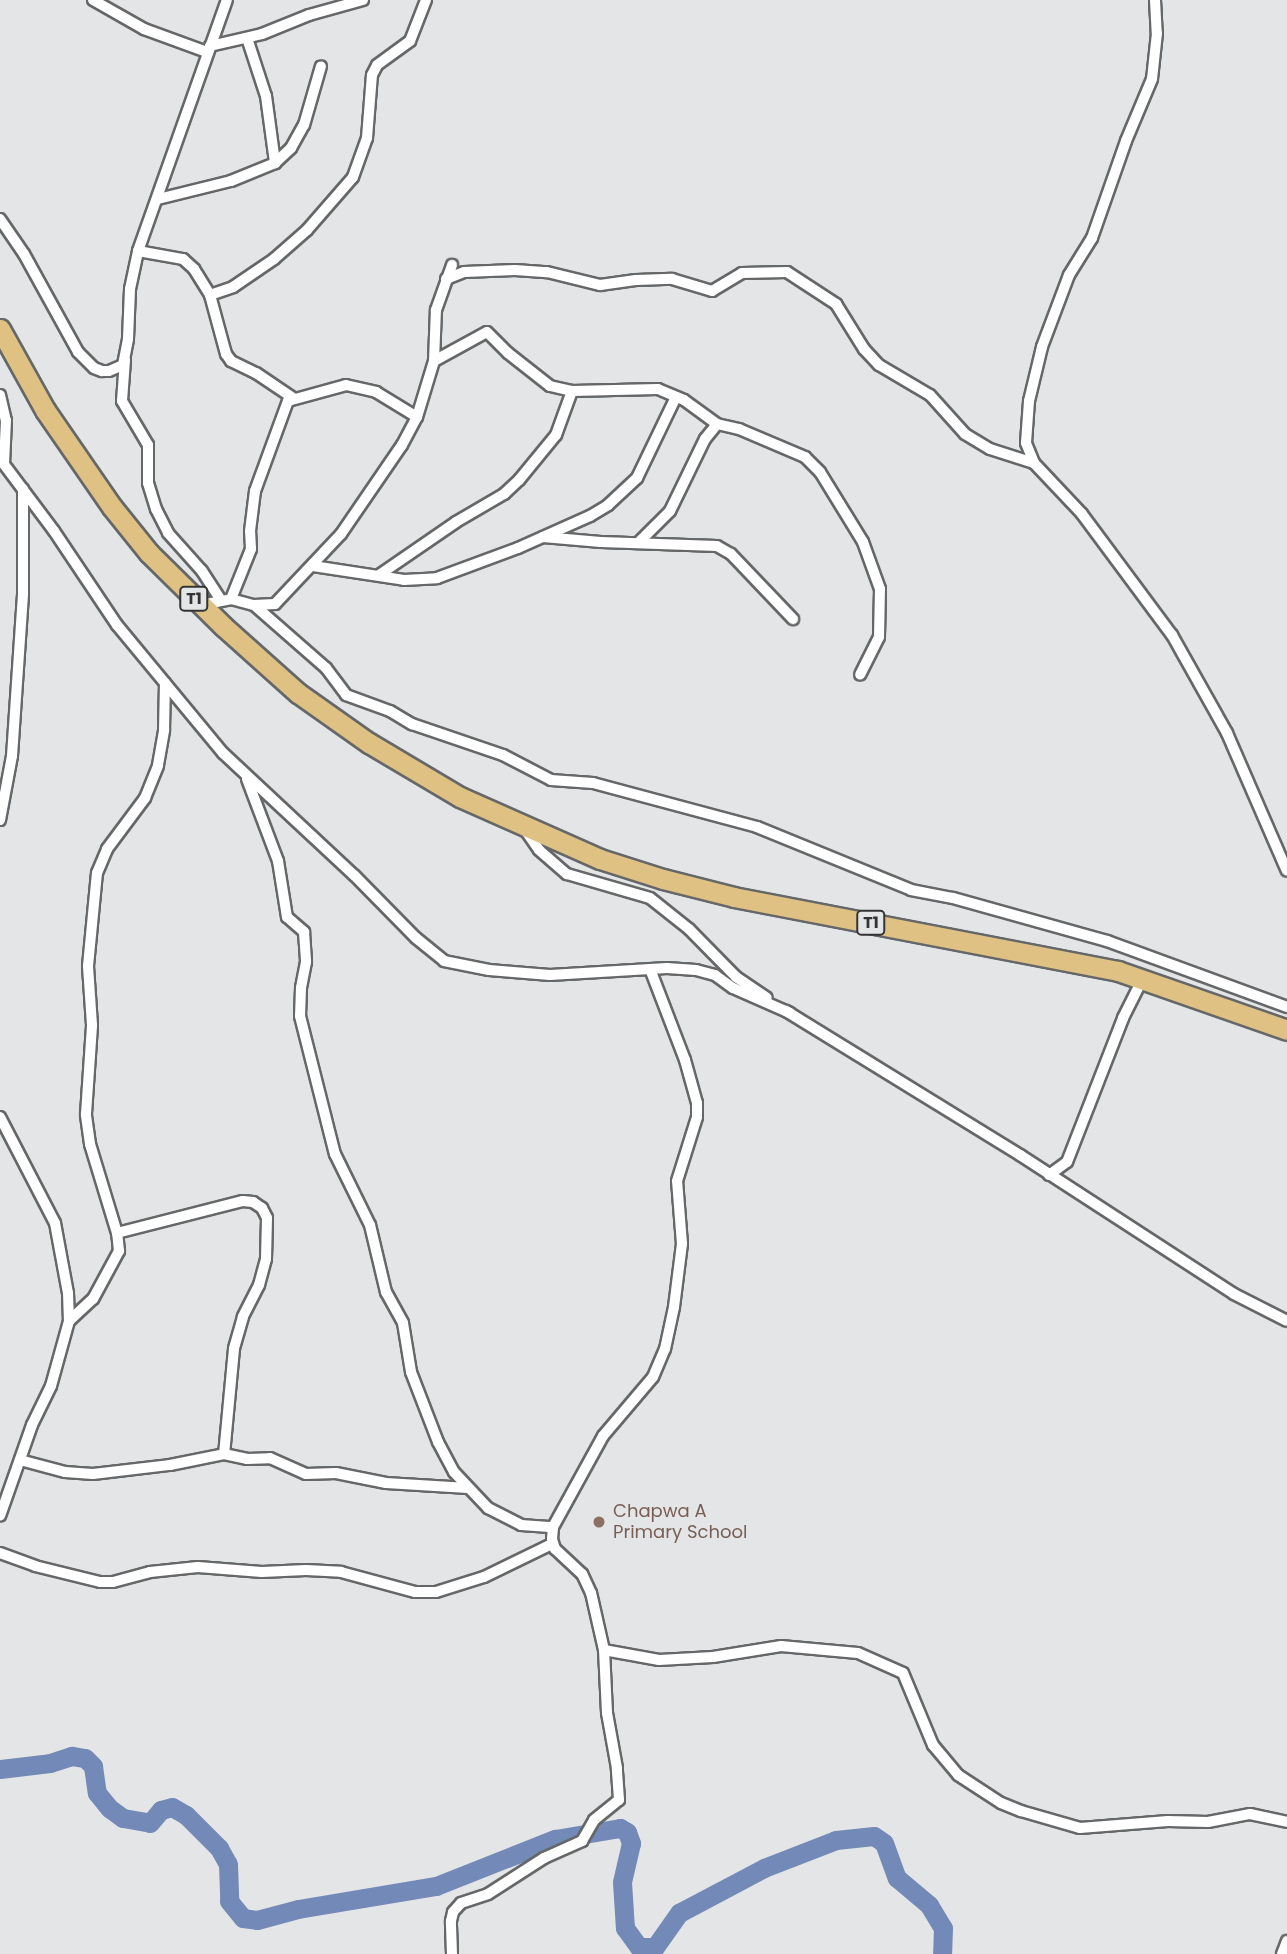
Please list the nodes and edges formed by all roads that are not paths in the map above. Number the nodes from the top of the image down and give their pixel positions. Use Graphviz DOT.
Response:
graph roads {
  1 [pos="93,0"];
  2 [pos="227,0"];
  3 [pos="363,0"];
  4 [pos="426,0"];
  5 [pos="1155,0"];
  6 [pos="247,37"];
  7 [pos="209,49"];
  8 [pos="321,66"];
  9 [pos="275,163"];
  10 [pos="158,199"];
  11 [pos="0,219"];
  12 [pos="138,251"];
  13 [pos="452,265"];
  14 [pos="446,279"];
  15 [pos="210,295"];
  16 [pos="1,338"];
  17 [pos="125,357"];
  18 [pos="435,361"];
  19 [pos="572,391"];
  20 [pos="0,395"];
  21 [pos="676,397"];
  22 [pos="293,398"];
  23 [pos="417,417"];
  24 [pos="717,424"];
  25 [pos="1034,463"];
  26 [pos="1,464"];
  27 [pos="23,489"];
  28 [pos="543,537"];
  29 [pos="638,543"];
  30 [pos="313,566"];
  31 [pos="379,575"];
  32 [pos="217,601"];
  33 [pos="254,605"];
  34 [pos="793,619"];
  35 [pos="860,675"];
  36 [pos="165,683"];
  37 [pos="246,775"];
  38 [pos="0,820"];
  39 [pos="521,825"];
  40 [pos="1287,871"];
  41 [pos="650,969"];
  42 [pos="1142,980"];
  43 [pos="1287,1007"];
  44 [pos="790,1013"];
  45 [pos="1287,1030"];
  46 [pos="0,1117"];
  47 [pos="1049,1175"];
  48 [pos="117,1233"];
  49 [pos="69,1321"];
  50 [pos="1287,1321"];
  51 [pos="224,1454"];
  52 [pos="20,1460"];
  53 [pos="468,1488"];
  54 [pos="0,1516"];
  55 [pos="554,1527"];
  56 [pos="552,1544"];
  57 [pos="0,1553"];
  58 [pos="604,1650"];
  59 [pos="1287,1822"];
  60 [pos="1287,1941"];
  61 [pos="452,1954"];
  62 [pos="1282,1954"];
  1 -- 7 [label="street"];
  2 -- 7 [label="street"];
  3 -- 6 [label="street"];
  4 -- 15 [label="street"];
  5 -- 25 [label="street"];
  6 -- 7 [label="street"];
  6 -- 9 [label="street"];
  7 -- 12 [label="street"];
  8 -- 9 [label="street"];
  9 -- 10 [label="street"];
  11 -- 17 [label="street"];
  12 -- 15 [label="street"];
  12 -- 17 [label="street"];
  13 -- 14 [label="street"];
  14 -- 18 [label="street"];
  14 -- 25 [label="street"];
  15 -- 22 [label="street"];
  16 -- 32 [label="highway, T1"];
  17 -- 32 [label="street"];
  18 -- 19 [label="street"];
  18 -- 23 [label="street"];
  19 -- 21 [label="street"];
  19 -- 31 [label="street"];
  20 -- 26 [label="street"];
  21 -- 24 [label="street"];
  21 -- 28 [label="street"];
  22 -- 23 [label="street"];
  22 -- 32 [label="street"];
  23 -- 30 [label="street"];
  24 -- 29 [label="street"];
  24 -- 35 [label="street"];
  25 -- 40 [label="street"];
  26 -- 27 [label="street"];
  27 -- 36 [label="street"];
  27 -- 38 [label="street"];
  28 -- 29 [label="street"];
  28 -- 31 [label="street"];
  29 -- 34 [label="street"];
  30 -- 31 [label="street"];
  30 -- 33 [label="street"];
  32 -- 33 [label="street"];
  32 -- 39 [label="highway, T1"];
  33 -- 43 [label="street"];
  36 -- 37 [label="street"];
  36 -- 48 [label="street"];
  37 -- 41 [label="street"];
  37 -- 53 [label="street"];
  39 -- 42 [label="highway, T1"];
  39 -- 44 [label="street"];
  41 -- 44 [label="street"];
  41 -- 55 [label="street"];
  42 -- 45 [label="highway, T1"];
  42 -- 47 [label="street"];
  44 -- 47 [label="street"];
  46 -- 49 [label="street"];
  47 -- 50 [label="street"];
  48 -- 49 [label="street"];
  48 -- 51 [label="street"];
  49 -- 52 [label="street"];
  51 -- 52 [label="street"];
  51 -- 53 [label="street"];
  52 -- 54 [label="street"];
  53 -- 55 [label="street"];
  55 -- 56 [label="street"];
  56 -- 57 [label="street"];
  56 -- 58 [label="street"];
  58 -- 59 [label="street"];
  58 -- 61 [label="street"];
  60 -- 62 [label="street"];
}
